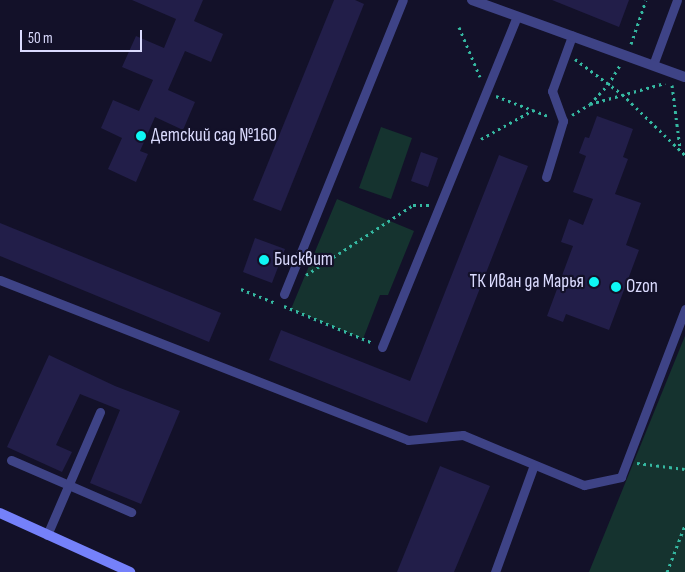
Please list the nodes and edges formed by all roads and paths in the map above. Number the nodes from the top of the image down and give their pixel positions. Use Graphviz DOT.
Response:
graph roads {
  1 [pos="403,0"];
  2 [pos="472,0"];
  3 [pos="646,0"];
  4 [pos="677,0"];
  5 [pos="516,17"];
  6 [pos="459,27"];
  7 [pos="572,36"];
  8 [pos="566,53"];
  9 [pos="627,55"];
  10 [pos="653,65"];
  11 [pos="685,77"];
  12 [pos="608,85"];
  13 [pos="486,91"];
  14 [pos="622,94"];
  15 [pos="590,104"];
  16 [pos="533,110"];
  17 [pos="564,121"];
  18 [pos="473,144"];
  19 [pos="680,148"];
  20 [pos="685,155"];
  21 [pos="546,177"];
  22 [pos="439,206"];
  23 [pos="300,278"];
  24 [pos="0,280"];
  25 [pos="241,289"];
  26 [pos="284,294"];
  27 [pos="272,302"];
  28 [pos="685,309"];
  29 [pos="382,346"];
  30 [pos="100,412"];
  31 [pos="11,460"];
  32 [pos="627,462"];
  33 [pos="534,465"];
  34 [pos="685,469"];
  35 [pos="69,485"];
  36 [pos="131,512"];
  37 [pos="0,514"];
  38 [pos="685,525"];
  39 [pos="47,535"];
  40 [pos="130,572"];
  41 [pos="495,572"];
  42 [pos="667,572"];
  1 -- 26 [label="lane"];
  2 -- 5 [label="street"];
  3 -- 9 [label="path"];
  4 -- 10 [label="lane"];
  5 -- 7 [label="street"];
  5 -- 13 [label="lane"];
  6 -- 13 [label="path"];
  7 -- 8 [label="lane"];
  7 -- 9 [label="street"];
  8 -- 12 [label="path"];
  8 -- 17 [label="lane"];
  9 -- 10 [label="street"];
  9 -- 12 [label="path"];
  10 -- 11 [label="street"];
  12 -- 14 [label="path"];
  12 -- 15 [label="path"];
  13 -- 16 [label="path"];
  13 -- 22 [label="lane"];
  14 -- 15 [label="path"];
  14 -- 19 [label="path"];
  14 -- 19 [label="path"];
  15 -- 17 [label="path"];
  16 -- 17 [label="path"];
  16 -- 18 [label="path"];
  17 -- 21 [label="lane"];
  19 -- 20 [label="path"];
  22 -- 23 [label="path"];
  22 -- 29 [label="lane"];
  24 -- 33 [label="lane"];
  25 -- 27 [label="path"];
  26 -- 27 [label="path"];
  27 -- 29 [label="path"];
  28 -- 32 [label="lane"];
  30 -- 35 [label="lane"];
  31 -- 35 [label="lane"];
  32 -- 33 [label="lane"];
  32 -- 34 [label="path"];
  33 -- 41 [label="lane"];
  35 -- 36 [label="lane"];
  35 -- 39 [label="lane"];
  37 -- 39 [label="main road"];
  38 -- 42 [label="path"];
  39 -- 40 [label="main road"];
}
